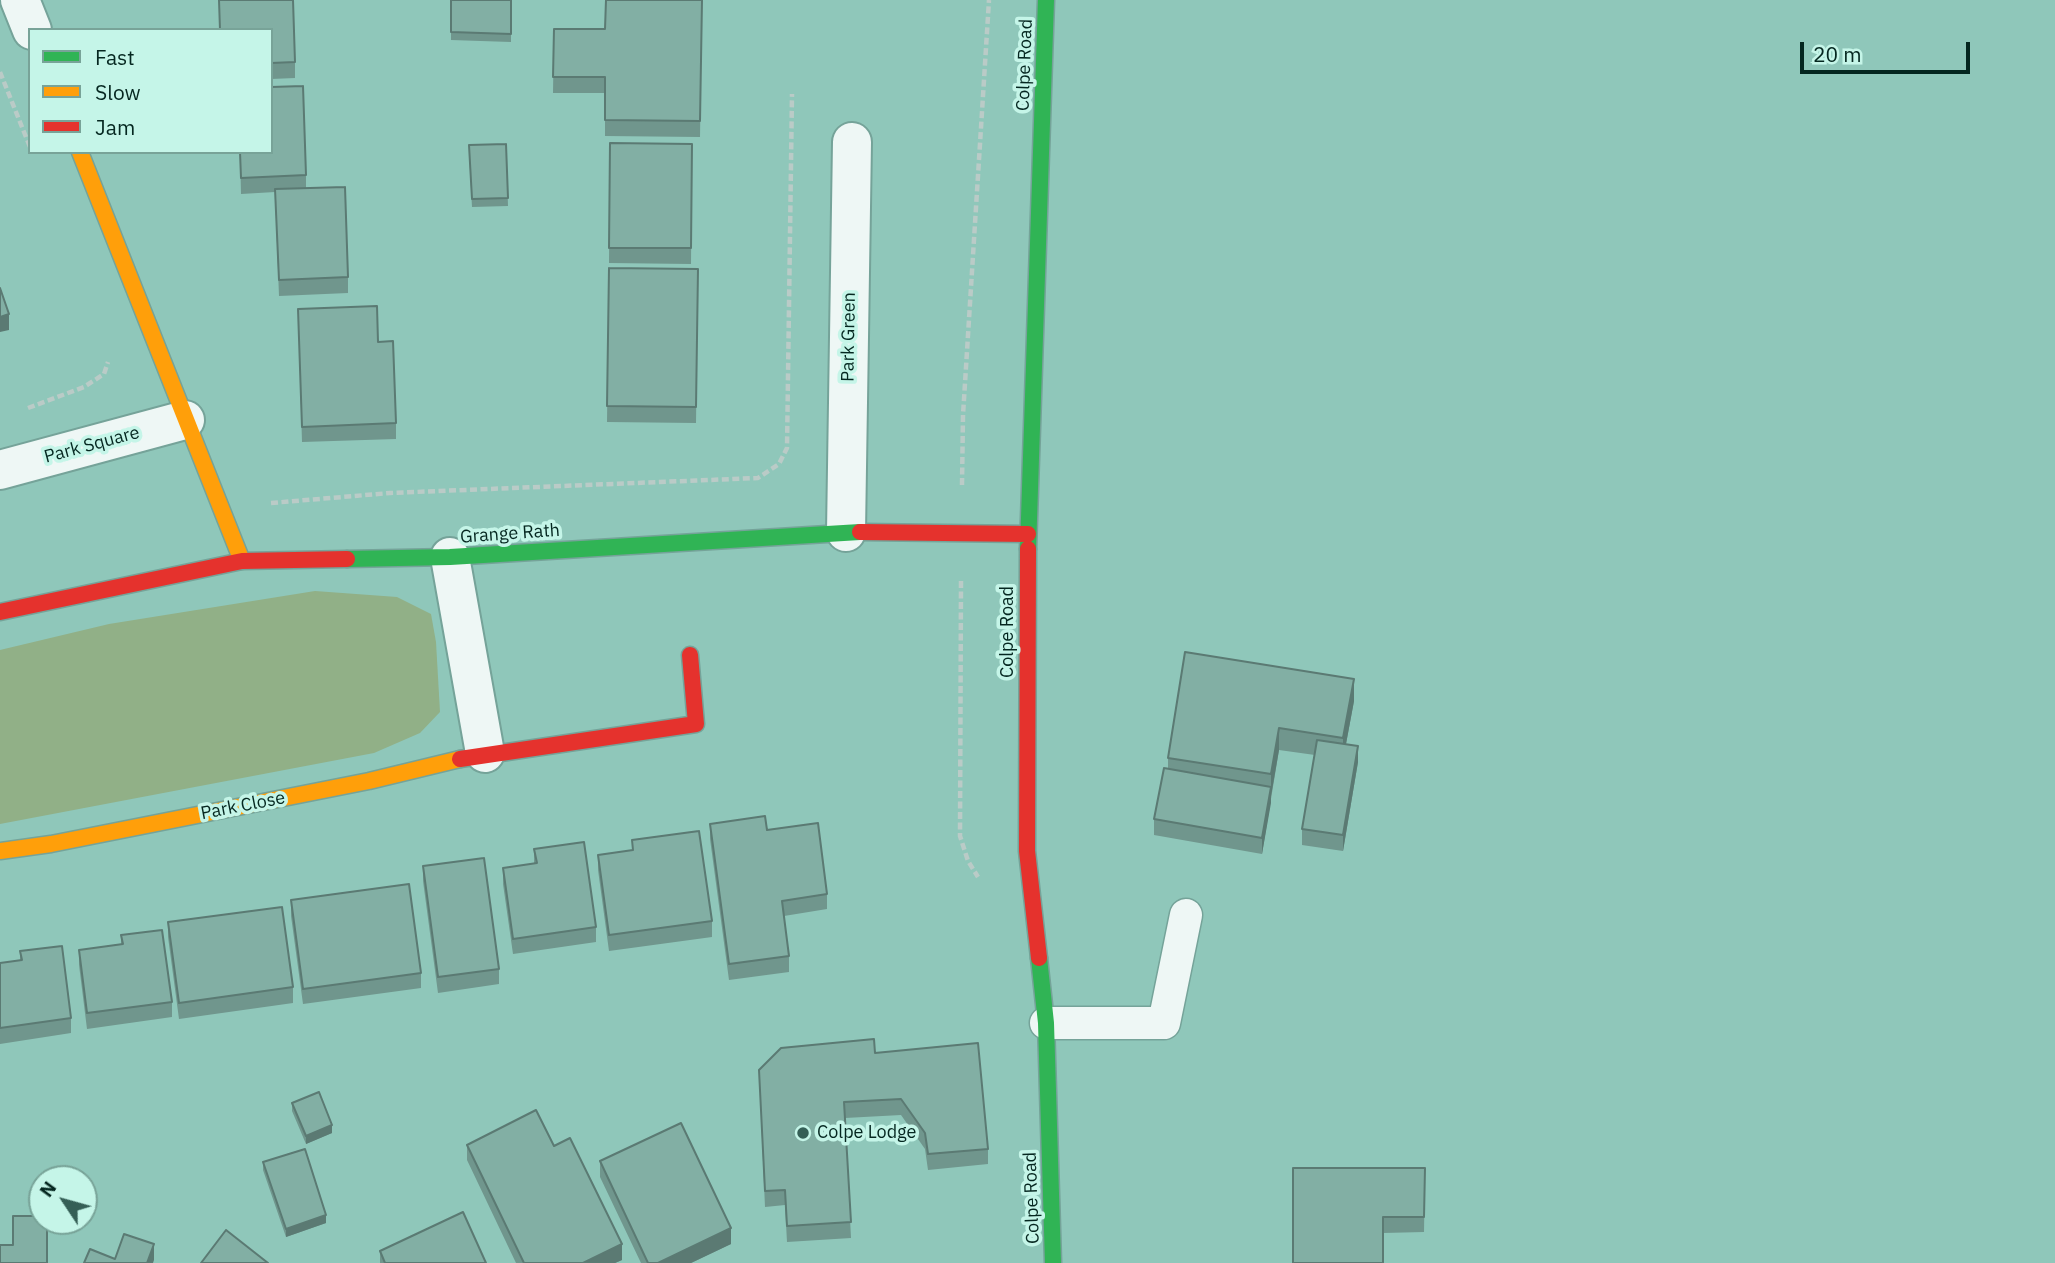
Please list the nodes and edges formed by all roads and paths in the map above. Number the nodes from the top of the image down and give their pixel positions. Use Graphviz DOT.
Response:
graph roads {
  1 [pos="20,0"];
  2 [pos="989,0"];
  3 [pos="1046,0"];
  4 [pos="31,28"];
  5 [pos="0,72"];
  6 [pos="792,94"];
  7 [pos="28,142"];
  8 [pos="852,142"];
  9 [pos="81,154"];
  10 [pos="112,353"];
  11 [pos="19,410"];
  12 [pos="963,415"];
  13 [pos="185,420"];
  14 [pos="0,470"];
  15 [pos="265,503"];
  16 [pos="846,532"];
  17 [pos="1028,534"];
  18 [pos="450,557"];
  19 [pos="242,561"];
  20 [pos="0,612"];
  21 [pos="690,655"];
  22 [pos="485,753"];
  23 [pos="0,851"];
  24 [pos="1186,915"];
  25 [pos="1046,1023"];
  26 [pos="1053,1263"];
  1 -- 4 [label="street"];
  2 -- 12 [label="path"];
  3 -- 17 [label="street, Colpe Road"];
  5 -- 7 [label="path"];
  6 -- 15 [label="path"];
  8 -- 16 [label="street, Park Green"];
  9 -- 13 [label="street"];
  10 -- 11 [label="path"];
  13 -- 14 [label="street, Park Square"];
  13 -- 19 [label="street"];
  16 -- 17 [label="street, Grange Rath"];
  16 -- 18 [label="street, Grange Rath"];
  17 -- 25 [label="street, Colpe Road"];
  18 -- 19 [label="street, Grange Rath"];
  18 -- 22 [label="street"];
  19 -- 20 [label="street, Grange Rath"];
  21 -- 22 [label="street, Park Close"];
  22 -- 23 [label="street, Park Close"];
  24 -- 25 [label="lane"];
  25 -- 26 [label="street, Colpe Road"];
}
